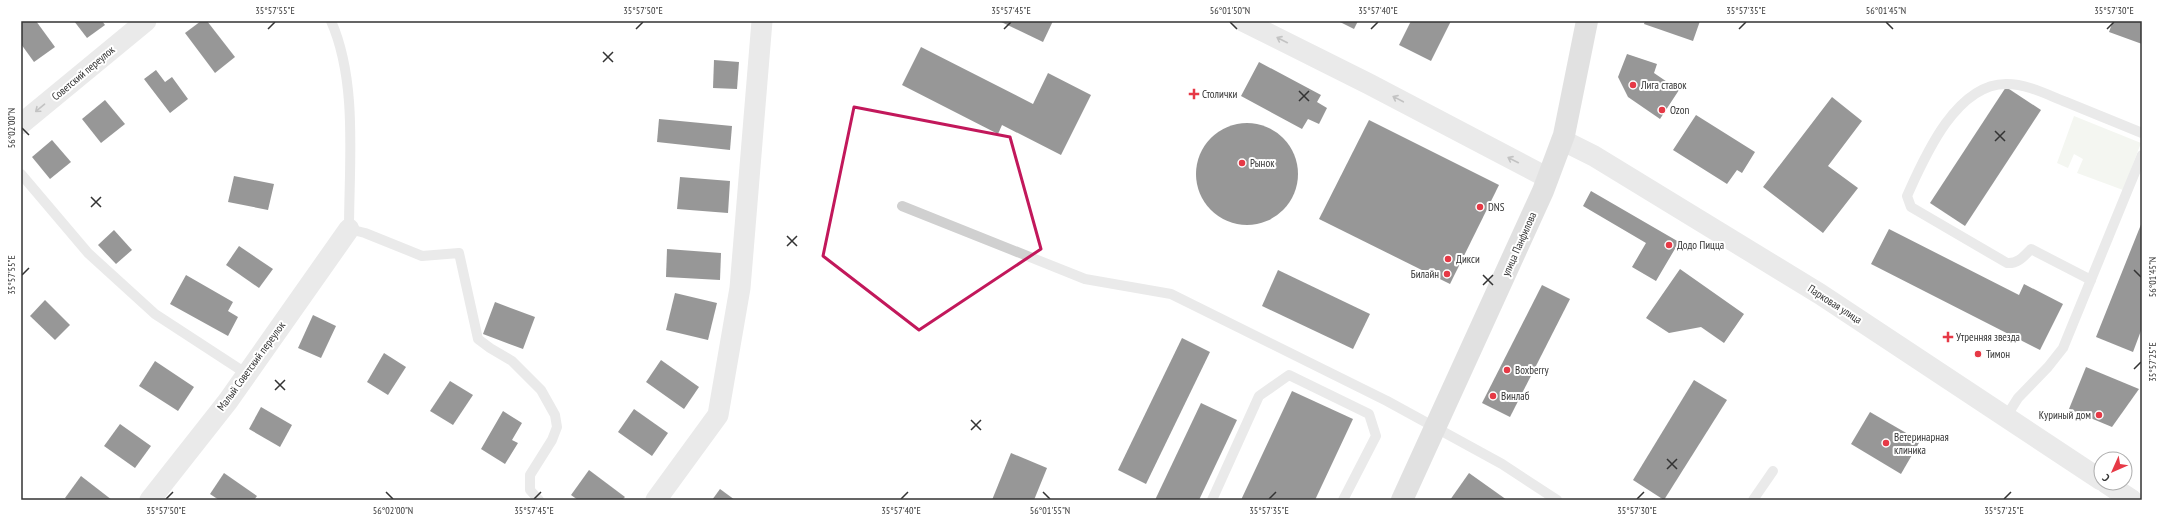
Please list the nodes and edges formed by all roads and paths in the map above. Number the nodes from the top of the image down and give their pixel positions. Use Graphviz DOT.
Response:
graph roads {
  1 [pos="146,21"];
  2 [pos="331,21"];
  3 [pos="762,21"];
  4 [pos="1243,21"];
  5 [pos="1587,21"];
  6 [pos="21,124"];
  7 [pos="2142,133"];
  8 [pos="1562,140"];
  9 [pos="2142,155"];
  10 [pos="21,174"];
  11 [pos="1548,178"];
  12 [pos="902,206"];
  13 [pos="349,229"];
  14 [pos="2091,280"];
  15 [pos="247,374"];
  16 [pos="2006,417"];
  17 [pos="1435,428"];
  18 [pos="1773,471"];
  19 [pos="2093,475"];
  20 [pos="2118,491"];
  21 [pos="150,500"];
  22 [pos="539,500"];
  23 [pos="656,500"];
  24 [pos="1212,500"];
  25 [pos="1343,500"];
  26 [pos="1402,500"];
  27 [pos="1557,500"];
  28 [pos="1753,500"];
  29 [pos="2132,500"];
  1 -- 6 [label="street, Советский переулок, one-way"];
  2 -- 13 [label="lane"];
  3 -- 23 [label="street"];
  11 -- 4 [label="street, one-way"];
  5 -- 8 [label="main road, улица Панфилова"];
  7 -- 14 [label="lane"];
  8 -- 11 [label="main road, улица Панфилова"];
  8 -- 16 [label="street, Парковая улица"];
  9 -- 14 [label="lane"];
  10 -- 15 [label="lane"];
  11 -- 17 [label="main road, улица Панфилова"];
  12 -- 17 [label="lane"];
  13 -- 15 [label="street, Малый Советский переулок"];
  13 -- 22 [label="lane"];
  14 -- 16 [label="lane"];
  15 -- 21 [label="street, Малый Советский переулок"];
  16 -- 19 [label="street, Парковая улица"];
  17 -- 26 [label="main road, улица Панфилова"];
  17 -- 27 [label="lane"];
  18 -- 28 [label="lane"];
  20 -- 29 [label="street"];
  24 -- 25 [label="lane"];
}
